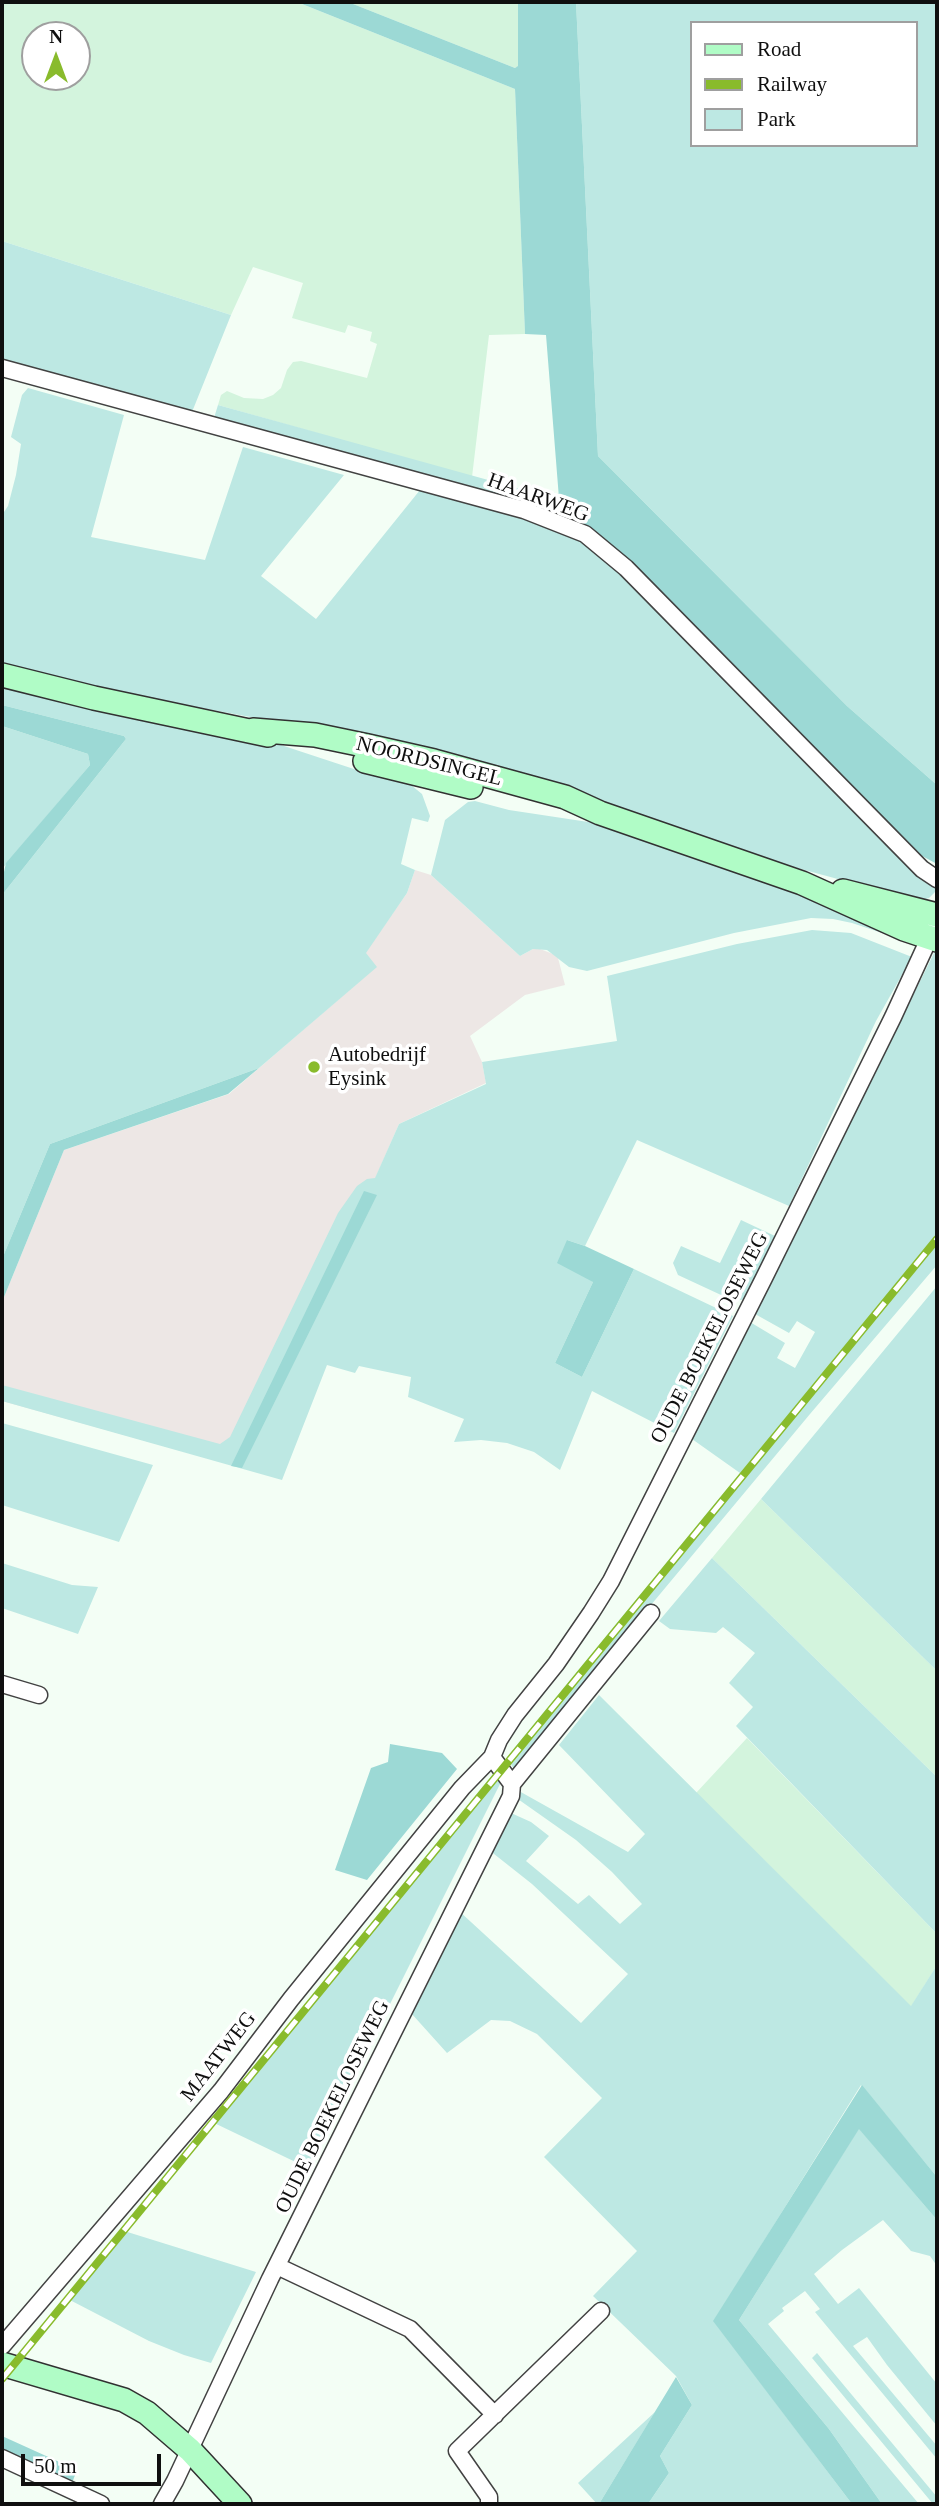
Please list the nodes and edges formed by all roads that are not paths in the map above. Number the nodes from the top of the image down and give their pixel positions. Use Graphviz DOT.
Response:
graph roads {
  1 [pos="2,368"];
  2 [pos="2,675"];
  3 [pos="937,879"];
  4 [pos="802,883"];
  5 [pos="937,915"];
  6 [pos="935,933"];
  7 [pos="651,1614"];
  8 [pos="2,1684"];
  9 [pos="39,1695"];
  10 [pos="492,1757"];
  11 [pos="512,1784"];
  12 [pos="462,1788"];
  13 [pos="277,2266"];
  14 [pos="601,2311"];
  15 [pos="2,2346"];
  16 [pos="2,2364"];
  17 [pos="495,2415"];
  18 [pos="190,2450"];
  19 [pos="2,2458"];
  20 [pos="101,2504"];
  21 [pos="162,2504"];
  22 [pos="240,2504"];
  23 [pos="489,2504"];
  1 -- 3 [label="street, HAARWEG"];
  2 -- 4 [label="main road, NOORDSINGEL"];
  4 -- 5 [label="main road, NOORDSINGEL"];
  4 -- 6 [label="main road, NOORDSINGEL"];
  6 -- 10 [label="street, OUDE BOEKELOSEWEG"];
  7 -- 11 [label="street, OUDE BOEKELOSEWEG"];
  8 -- 9 [label="street"];
  10 -- 11 [label="street"];
  10 -- 12 [label="street, OUDE BOEKELOSEWEG"];
  11 -- 13 [label="street, OUDE BOEKELOSEWEG"];
  12 -- 15 [label="street, MAATWEG"];
  13 -- 17 [label="street"];
  13 -- 18 [label="street, OUDE BOEKELOSEWEG"];
  14 -- 17 [label="street"];
  16 -- 18 [label="main road"];
  17 -- 23 [label="street"];
  18 -- 21 [label="street, OUDE BOEKELOSEWEG"];
  18 -- 22 [label="main road"];
  19 -- 20 [label="street"];
}
